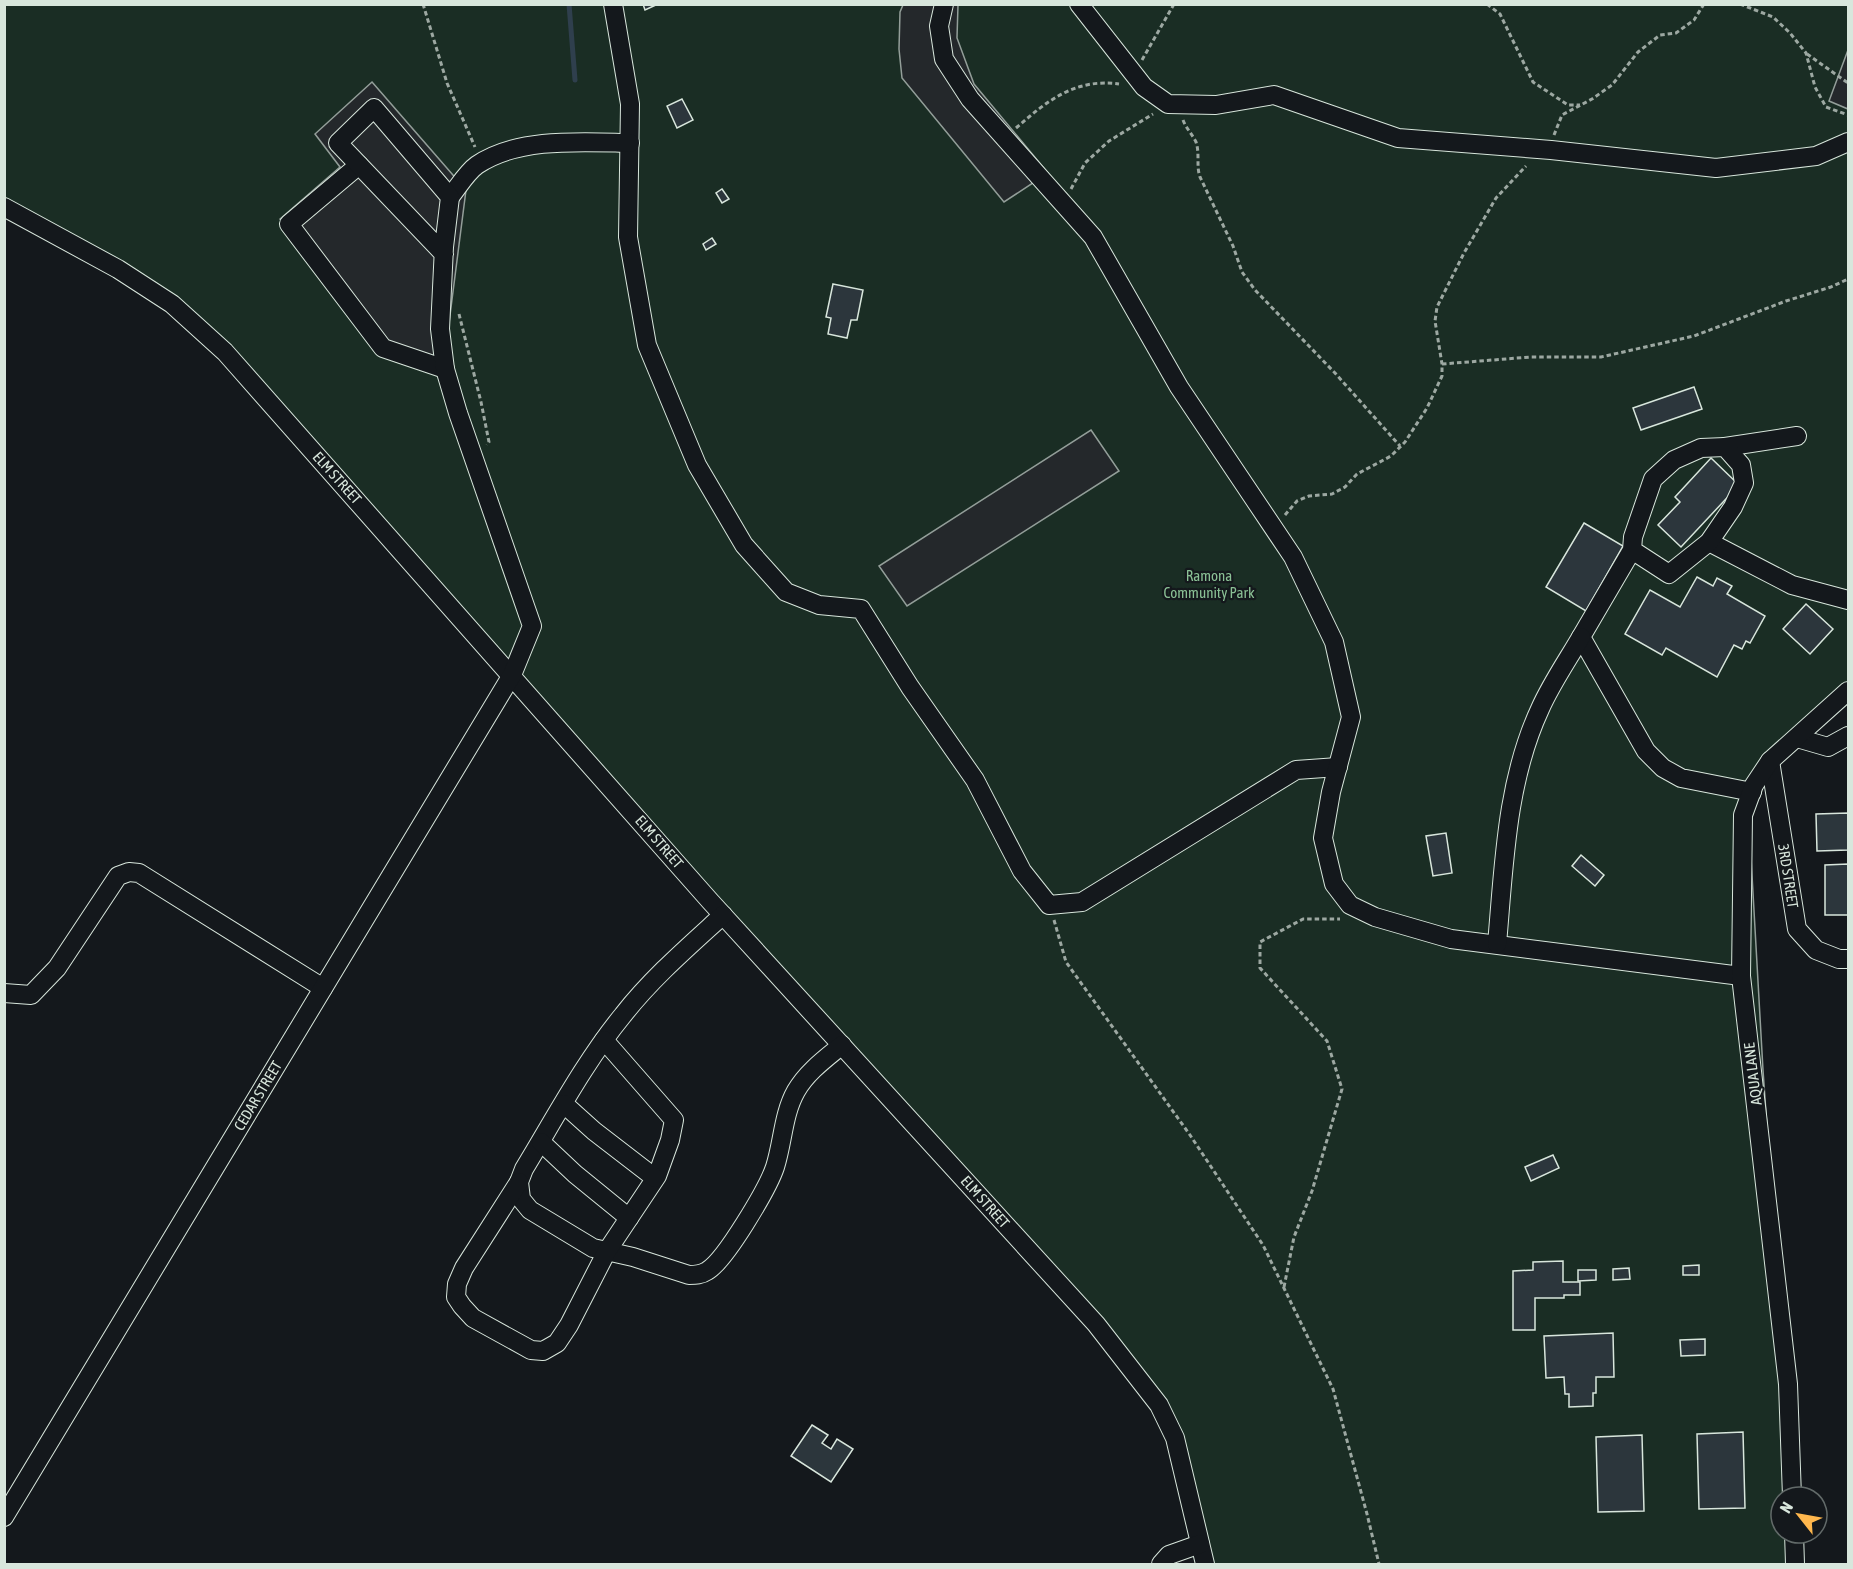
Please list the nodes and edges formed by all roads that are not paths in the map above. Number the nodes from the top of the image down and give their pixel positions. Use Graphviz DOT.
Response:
graph roads {
  1 [pos="613,4"];
  2 [pos="944,4"];
  3 [pos="1079,4"];
  4 [pos="1848,142"];
  5 [pos="630,143"];
  6 [pos="359,165"];
  7 [pos="450,197"];
  8 [pos="4,207"];
  9 [pos="444,254"];
  10 [pos="445,369"];
  11 [pos="1797,436"];
  12 [pos="1725,447"];
  13 [pos="1709,542"];
  14 [pos="1632,550"];
  15 [pos="1848,600"];
  16 [pos="1581,637"];
  17 [pos="512,675"];
  18 [pos="1848,691"];
  19 [pos="1848,736"];
  20 [pos="1797,738"];
  21 [pos="1770,762"];
  22 [pos="1338,766"];
  23 [pos="1752,792"];
  24 [pos="723,915"];
  25 [pos="1497,944"];
  26 [pos="1848,959"];
  27 [pos="1741,976"];
  28 [pos="323,988"];
  29 [pos="4,993"];
  30 [pos="604,1040"];
  31 [pos="842,1045"];
  32 [pos="564,1104"];
  33 [pos="541,1142"];
  34 [pos="655,1178"];
  35 [pos="519,1182"];
  36 [pos="629,1218"];
  37 [pos="607,1251"];
  38 [pos="1792,1485"];
  39 [pos="4,1517"];
  40 [pos="1200,1544"];
  41 [pos="1794,1545"];
  42 [pos="1161,1564"];
  43 [pos="1205,1564"];
  44 [pos="1795,1564"];
  1 -- 5 [label="street"];
  2 -- 22 [label="street"];
  3 -- 4 [label="street"];
  5 -- 7 [label="street"];
  5 -- 22 [label="street"];
  6 -- 7 [label="street"];
  6 -- 9 [label="street"];
  6 -- 10 [label="street"];
  7 -- 9 [label="street, CEDAR STREET"];
  8 -- 17 [label="street, ELM STREET"];
  9 -- 10 [label="street, CEDAR STREET"];
  10 -- 17 [label="street, CEDAR STREET"];
  11 -- 12 [label="street"];
  12 -- 13 [label="street"];
  12 -- 14 [label="street"];
  13 -- 14 [label="street"];
  13 -- 15 [label="street"];
  14 -- 16 [label="street"];
  16 -- 23 [label="street"];
  16 -- 25 [label="street"];
  17 -- 24 [label="street, ELM STREET"];
  17 -- 28 [label="street, CEDAR STREET"];
  18 -- 20 [label="street, AQUA LANE"];
  19 -- 20 [label="street"];
  20 -- 21 [label="street, AQUA LANE"];
  21 -- 23 [label="street, AQUA LANE"];
  21 -- 26 [label="street, 3RD STREET"];
  22 -- 25 [label="street"];
  23 -- 27 [label="street, AQUA LANE"];
  24 -- 30 [label="street"];
  24 -- 31 [label="street, ELM STREET"];
  25 -- 27 [label="street"];
  27 -- 38 [label="street, AQUA LANE"];
  28 -- 29 [label="street"];
  28 -- 39 [label="street, CEDAR STREET"];
  30 -- 32 [label="street"];
  30 -- 34 [label="street"];
  31 -- 37 [label="street"];
  31 -- 40 [label="street, ELM STREET"];
  32 -- 33 [label="street"];
  32 -- 34 [label="street"];
  33 -- 35 [label="street"];
  33 -- 36 [label="street"];
  34 -- 36 [label="street"];
  35 -- 37 [label="street"];
  35 -- 37 [label="street"];
  36 -- 37 [label="street"];
  40 -- 42 [label="street"];
  40 -- 43 [label="street, ELM STREET"];
  41 -- 44 [label="street"];
}
